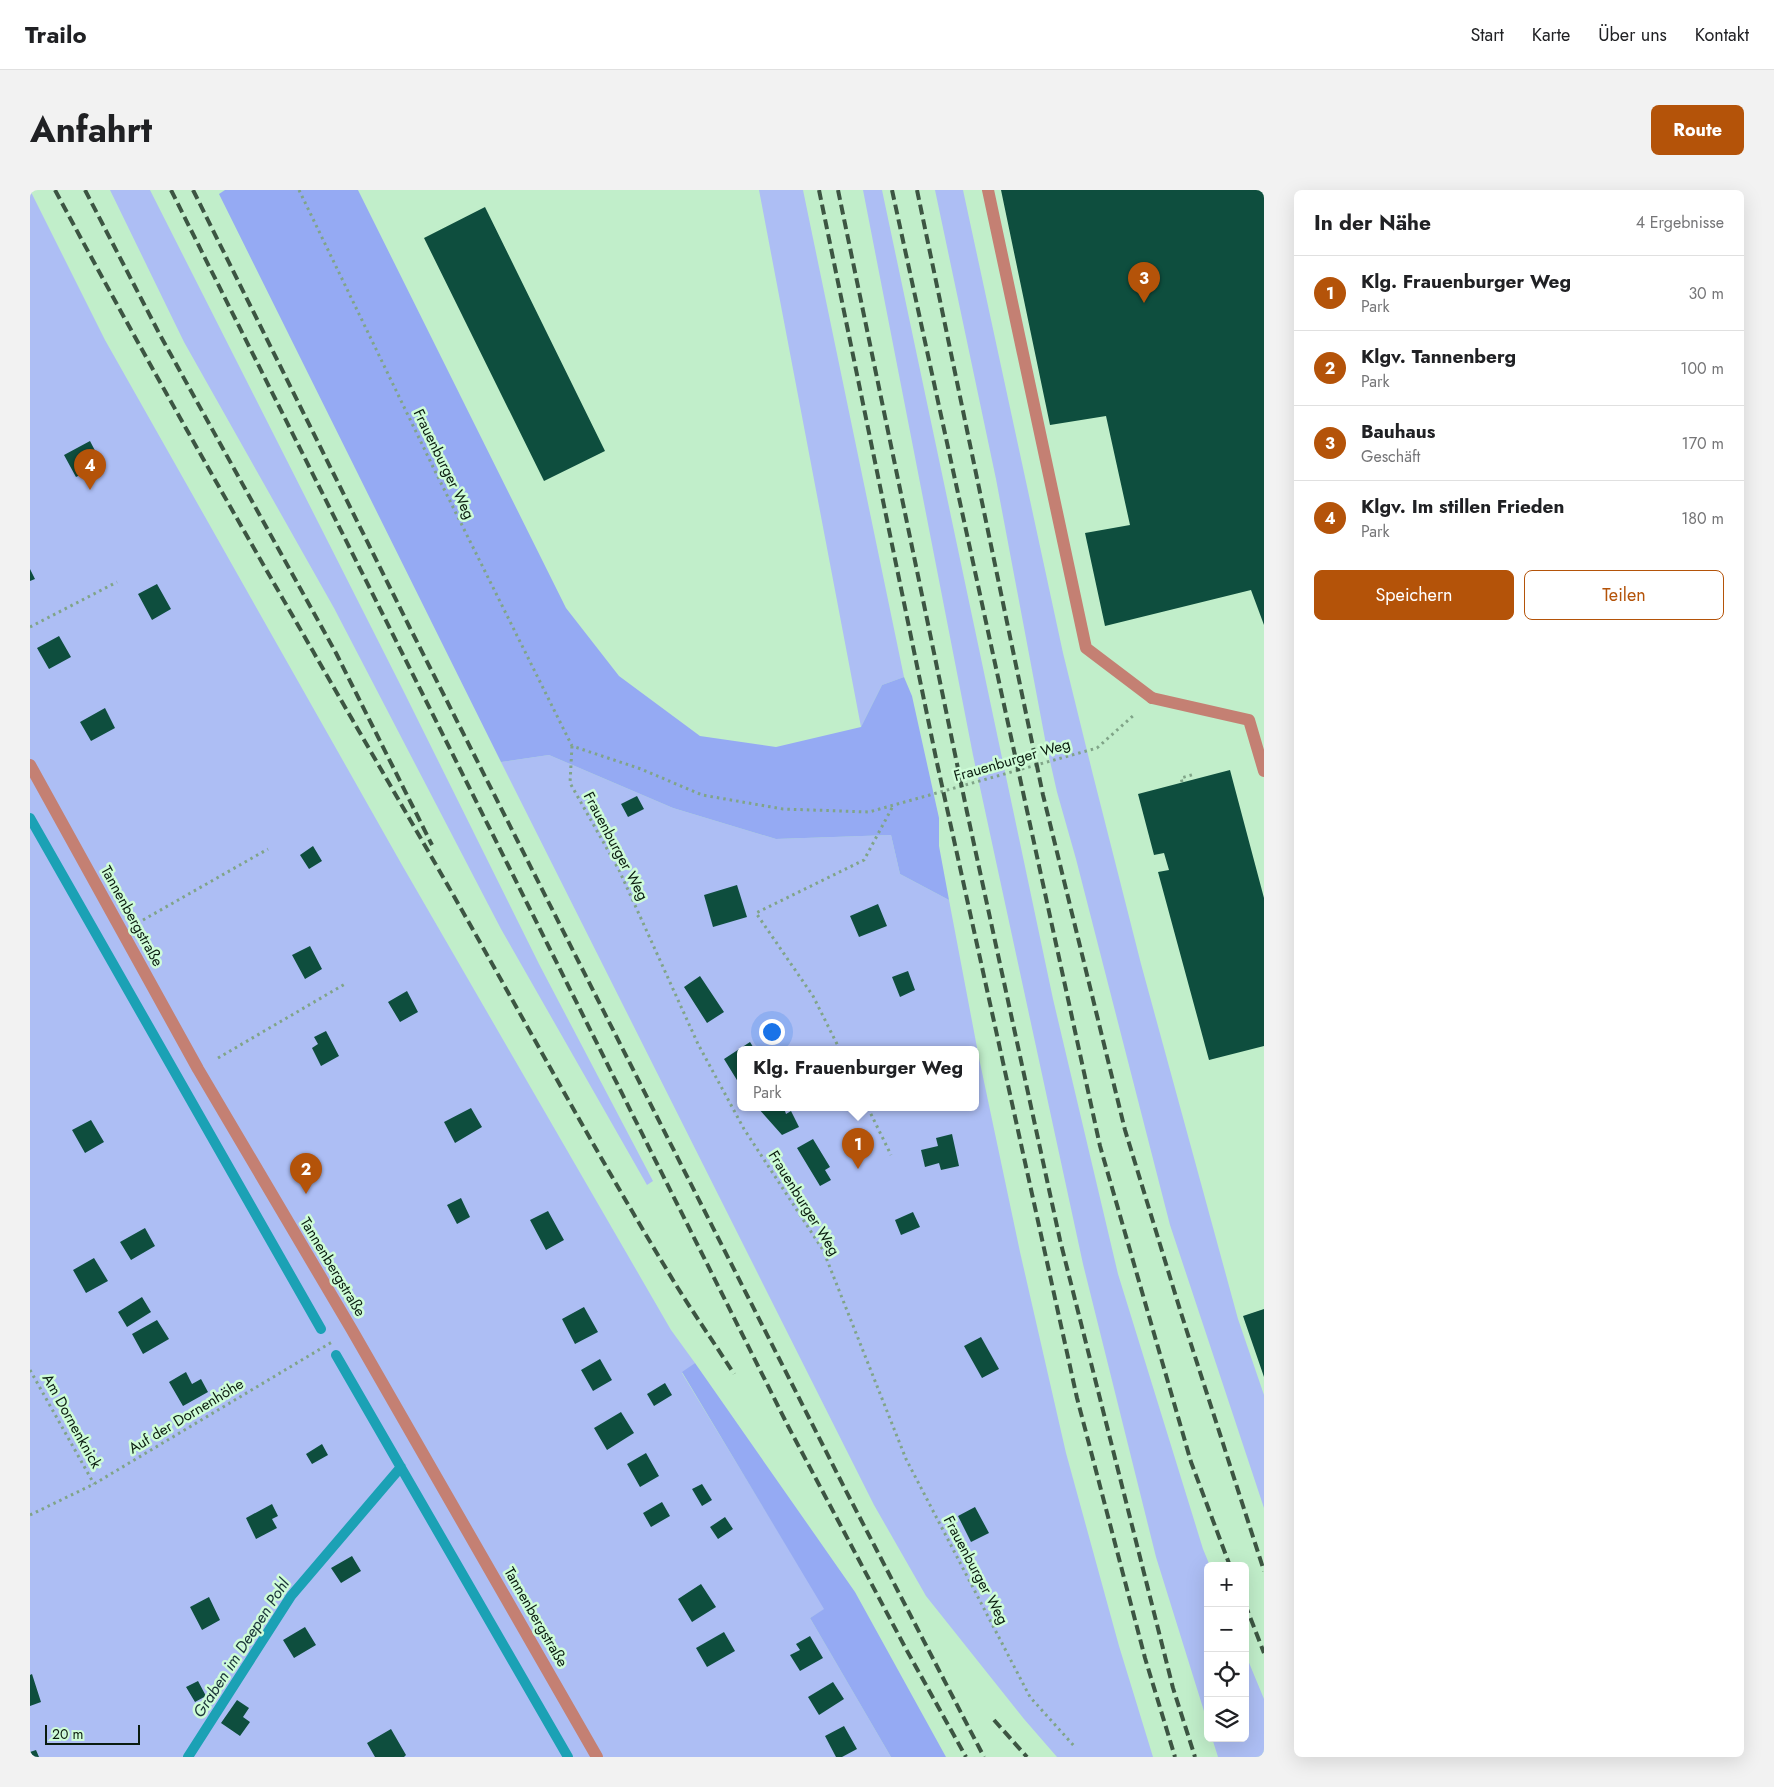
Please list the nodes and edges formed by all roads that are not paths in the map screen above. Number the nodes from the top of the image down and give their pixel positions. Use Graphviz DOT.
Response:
graph roads {
  1 [pos="988,190"];
  2 [pos="30,764"];
  3 [pos="1264,771"];
  4 [pos="597,1757"];
  1 -- 3 [label="street"];
  2 -- 4 [label="street, Tannenbergstraße"];
}
